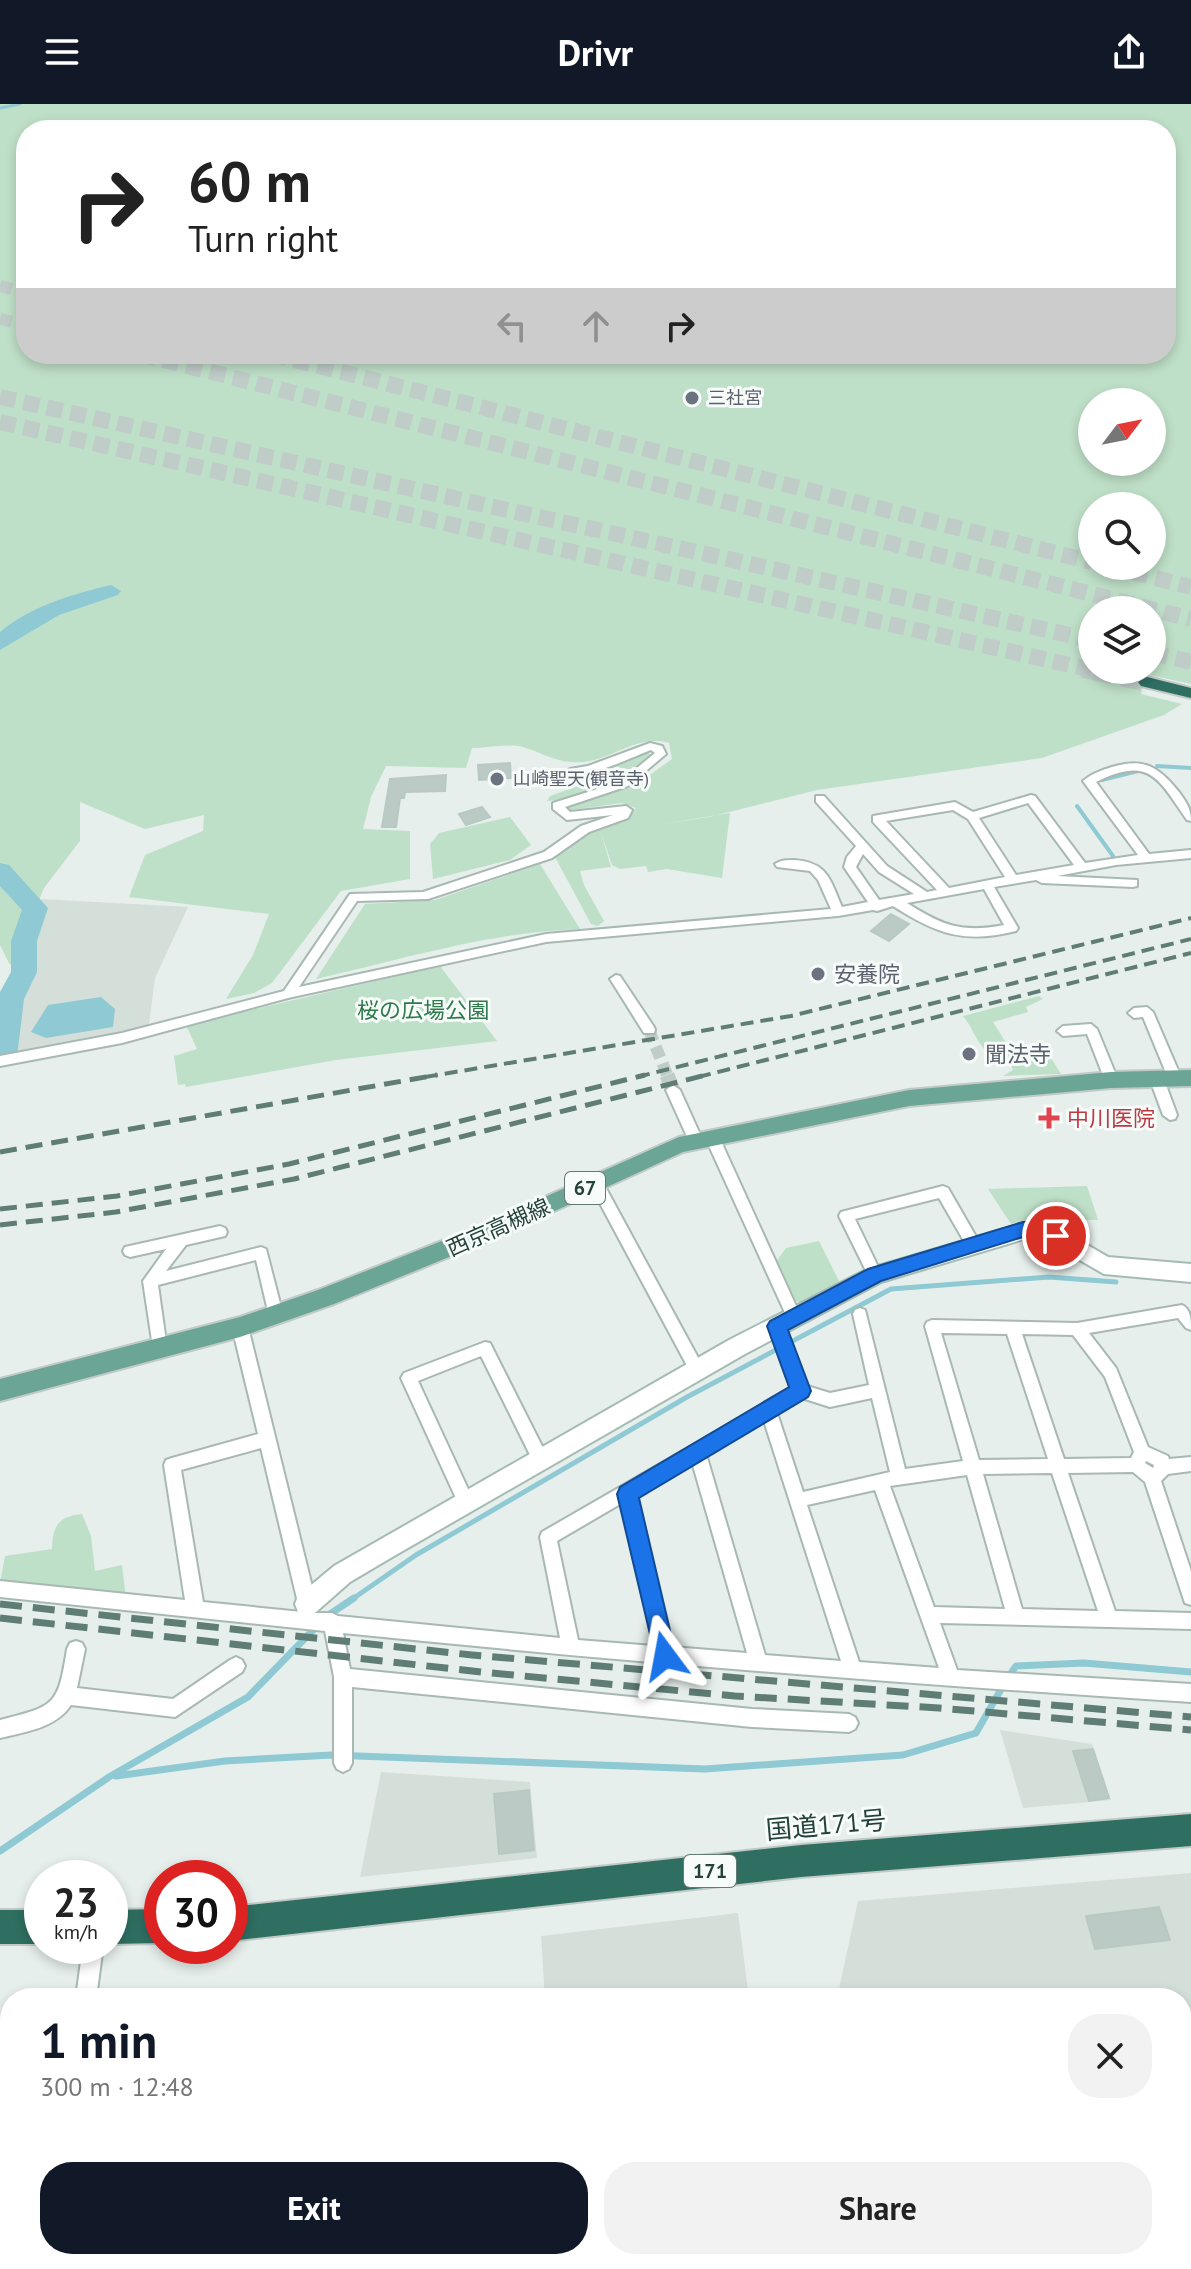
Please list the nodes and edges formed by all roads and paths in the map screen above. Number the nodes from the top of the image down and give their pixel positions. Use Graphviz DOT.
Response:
graph roads {
  1 [pos="1155,684"];
  2 [pos="1191,693"];
  3 [pos="574,771"];
  4 [pos="820,799"];
  5 [pos="972,816"];
  6 [pos="1191,817"];
  7 [pos="861,848"];
  8 [pos="1191,854"];
  9 [pos="1145,857"];
  10 [pos="781,864"];
  11 [pos="1082,867"];
  12 [pos="1030,877"];
  13 [pos="1013,880"];
  14 [pos="1133,883"];
  15 [pos="987,885"];
  16 [pos="946,892"];
  17 [pos="925,896"];
  18 [pos="897,903"];
  19 [pos="877,907"];
  20 [pos="838,912"];
  21 [pos="616,979"];
  22 [pos="288,994"];
  23 [pos="1134,1013"];
  24 [pos="649,1030"];
  25 [pos="1063,1031"];
  26 [pos="0,1061"];
  27 [pos="1174,1077"];
  28 [pos="1111,1080"];
  29 [pos="673,1090"];
  30 [pos="1170,1115"];
  31 [pos="704,1139"];
  32 [pos="596,1183"];
  33 [pos="220,1232"];
  34 [pos="182,1240"];
  35 [pos="973,1244"];
  36 [pos="130,1251"];
  37 [pos="1191,1273"];
  38 [pos="875,1275"];
  39 [pos="150,1281"];
  40 [pos="860,1314"];
  41 [pos="276,1315"];
  42 [pos="1191,1324"];
  43 [pos="240,1327"];
  44 [pos="1012,1328"];
  45 [pos="1077,1329"];
  46 [pos="784,1333"];
  47 [pos="159,1349"];
  48 [pos="697,1370"];
  49 [pos="0,1390"];
  50 [pos="879,1390"];
  51 [pos="801,1391"];
  52 [pos="768,1410"];
  53 [pos="267,1439"];
  54 [pos="697,1450"];
  55 [pos="1139,1458"];
  56 [pos="541,1460"];
  57 [pos="1191,1464"];
  58 [pos="1058,1466"];
  59 [pos="972,1467"];
  60 [pos="1158,1472"];
  61 [pos="899,1477"];
  62 [pos="880,1482"];
  63 [pos="628,1494"];
  64 [pos="799,1500"];
  65 [pos="466,1502"];
  66 [pos="0,1589"];
  67 [pos="1191,1597"];
  68 [pos="195,1607"];
  69 [pos="309,1612"];
  70 [pos="928,1615"];
  71 [pos="1016,1617"];
  72 [pos="1109,1619"];
  73 [pos="332,1621"];
  74 [pos="1191,1621"];
  75 [pos="571,1648"];
  76 [pos="76,1649"];
  77 [pos="665,1656"];
  78 [pos="759,1664"];
  79 [pos="236,1666"];
  80 [pos="853,1670"];
  81 [pos="343,1677"];
  82 [pos="951,1678"];
  83 [pos="1191,1693"];
  84 [pos="69,1696"];
  85 [pos="849,1723"];
  86 [pos="0,1729"];
  87 [pos="343,1763"];
  88 [pos="1191,1830"];
  89 [pos="248,1922"];
  90 [pos="24,1927"];
  91 [pos="0,1928"];
  92 [pos="91,1964"];
  93 [pos="87,1988"];
  1 -- 2 [label="highway"];
  3 -- 22 [label="street"];
  4 -- 7 [label="street"];
  5 -- 11 [label="street"];
  5 -- 13 [label="street"];
  5 -- 16 [label="street"];
  6 -- 9 [label="street"];
  7 -- 17 [label="street"];
  7 -- 19 [label="street"];
  8 -- 9 [label="street"];
  9 -- 11 [label="street"];
  10 -- 20 [label="street"];
  11 -- 12 [label="street"];
  12 -- 13 [label="street"];
  12 -- 14 [label="street"];
  13 -- 15 [label="street"];
  15 -- 16 [label="street"];
  15 -- 18 [label="street"];
  16 -- 17 [label="street"];
  17 -- 18 [label="street"];
  18 -- 19 [label="street"];
  19 -- 20 [label="street"];
  20 -- 22 [label="street"];
  21 -- 24 [label="street"];
  22 -- 26 [label="street"];
  23 -- 27 [label="street"];
  25 -- 28 [label="street"];
  27 -- 28 [label="main road, 西京高槻線 / 67"];
  27 -- 30 [label="street"];
  28 -- 31 [label="main road, 西京高槻線 / 67"];
  29 -- 31 [label="street"];
  31 -- 32 [label="main road, 西京高槻線 / 67"];
  31 -- 46 [label="street"];
  32 -- 41 [label="main road, 西京高槻線 / 67"];
  32 -- 48 [label="street"];
  33 -- 34 [label="street"];
  34 -- 36 [label="street"];
  34 -- 39 [label="street"];
  35 -- 37 [label="street"];
  35 -- 38 [label="street"];
  35 -- 38 [label="street"];
  38 -- 46 [label="street"];
  39 -- 41 [label="street"];
  39 -- 47 [label="street"];
  40 -- 50 [label="street"];
  41 -- 43 [label="main road, 西京高槻線 / 67"];
  42 -- 45 [label="street"];
  43 -- 47 [label="main road, 西京高槻線 / 67"];
  43 -- 53 [label="street"];
  44 -- 45 [label="street"];
  44 -- 58 [label="street"];
  44 -- 59 [label="street"];
  45 -- 55 [label="street"];
  46 -- 48 [label="street"];
  46 -- 51 [label="street"];
  47 -- 49 [label="main road, 西京高槻線 / 67"];
  48 -- 56 [label="street"];
  50 -- 51 [label="street"];
  50 -- 61 [label="street"];
  51 -- 52 [label="street"];
  52 -- 54 [label="street"];
  52 -- 64 [label="street"];
  53 -- 68 [label="street"];
  53 -- 69 [label="street"];
  54 -- 63 [label="street"];
  54 -- 78 [label="street"];
  55 -- 58 [label="street"];
  55 -- 60 [label="street"];
  56 -- 65 [label="street"];
  56 -- 65 [label="street"];
  57 -- 60 [label="street"];
  58 -- 59 [label="street"];
  58 -- 72 [label="street"];
  59 -- 61 [label="street"];
  59 -- 71 [label="street"];
  60 -- 67 [label="street"];
  61 -- 62 [label="street"];
  62 -- 64 [label="street"];
  62 -- 70 [label="street"];
  63 -- 75 [label="street"];
  63 -- 77 [label="street"];
  64 -- 80 [label="street"];
  65 -- 69 [label="street"];
  66 -- 68 [label="street"];
  68 -- 69 [label="street"];
  69 -- 73 [label="street"];
  70 -- 71 [label="street"];
  70 -- 82 [label="street"];
  71 -- 72 [label="street"];
  72 -- 74 [label="street"];
  73 -- 75 [label="street"];
  73 -- 81 [label="street"];
  75 -- 77 [label="street"];
  76 -- 84 [label="street"];
  77 -- 78 [label="street"];
  78 -- 80 [label="street"];
  79 -- 84 [label="street"];
  80 -- 82 [label="street"];
  81 -- 85 [label="street"];
  81 -- 87 [label="street"];
  82 -- 83 [label="street"];
  84 -- 86 [label="street"];
  88 -- 89 [label="highway, 国道171号 / 171"];
  90 -- 91 [label="highway"];
  92 -- 93 [label="street"];
}
